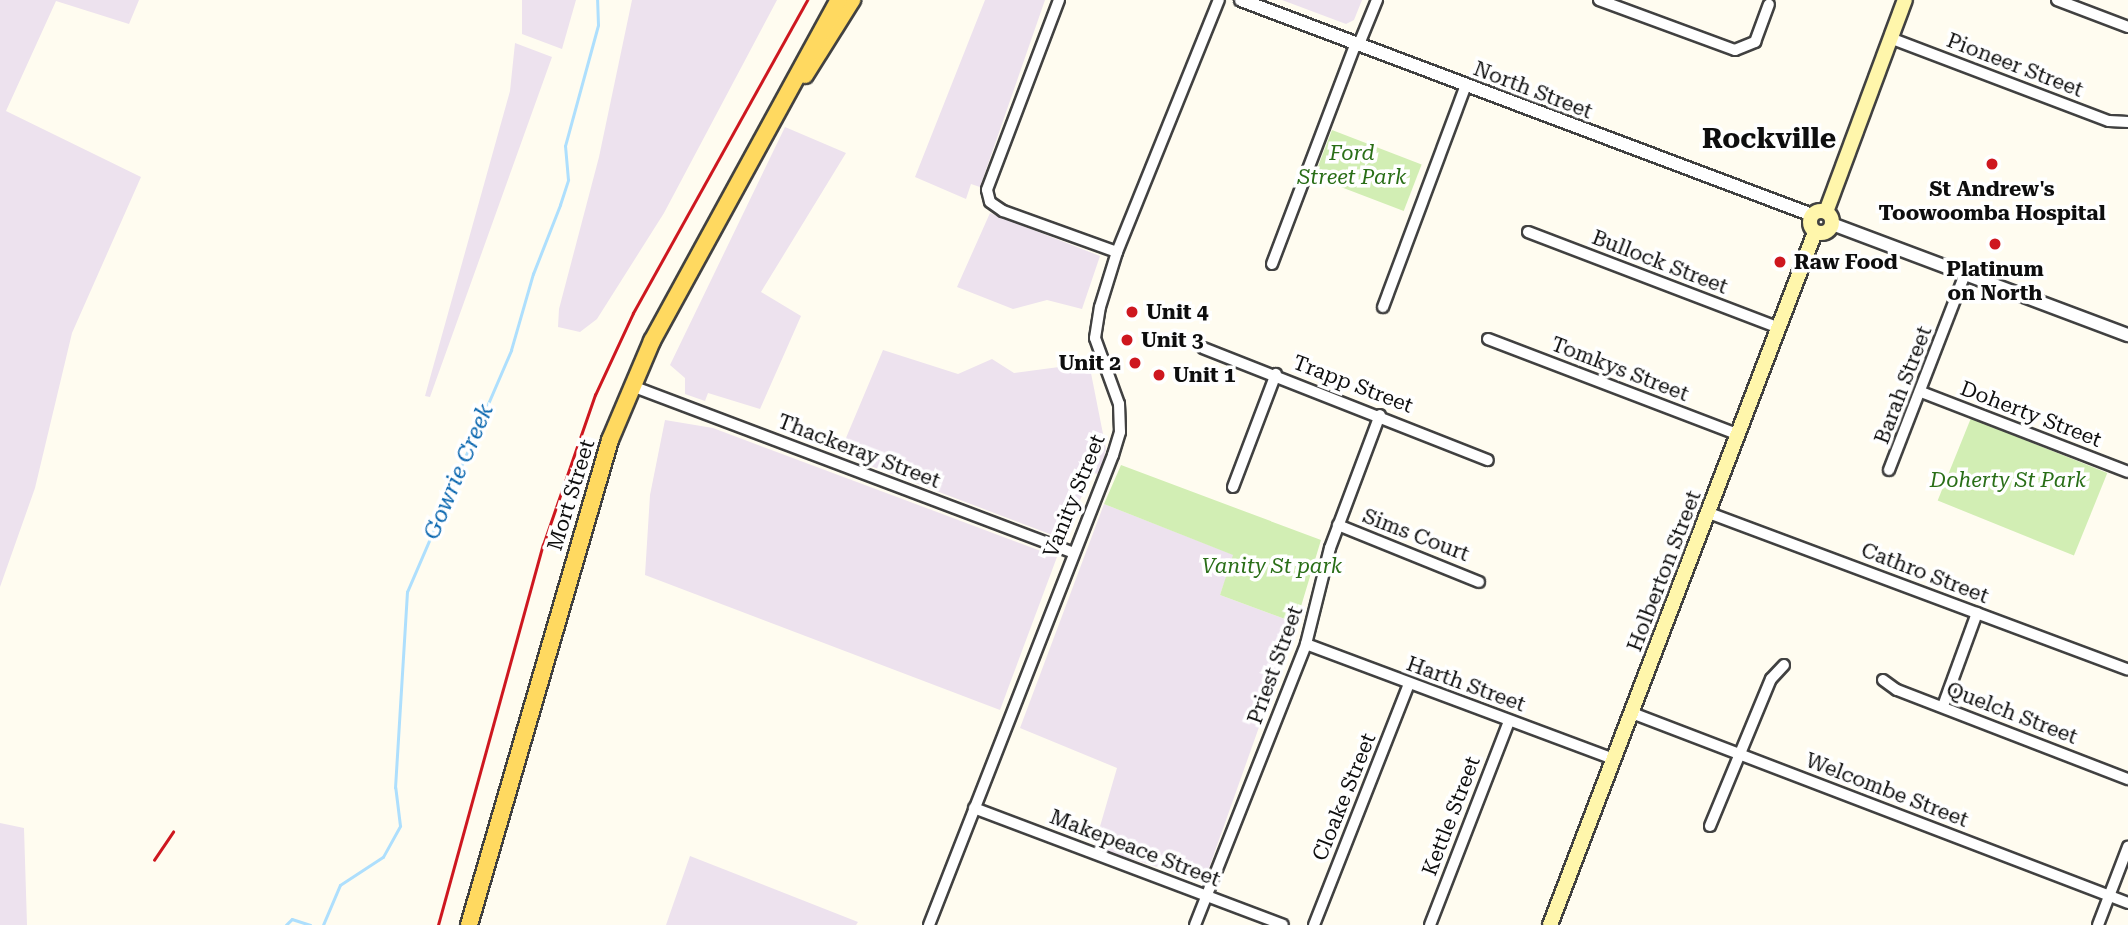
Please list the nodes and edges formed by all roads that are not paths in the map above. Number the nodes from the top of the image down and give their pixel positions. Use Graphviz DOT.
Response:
graph roads {
  1 [pos="839,0"];
  2 [pos="852,0"];
  3 [pos="1059,0"];
  4 [pos="1219,0"];
  5 [pos="1241,0"];
  6 [pos="1377,0"];
  7 [pos="1599,0"];
  8 [pos="1905,0"];
  9 [pos="2057,0"];
  10 [pos="1769,4"];
  11 [pos="2128,27"];
  12 [pos="1890,38"];
  13 [pos="1358,44"];
  14 [pos="1466,85"];
  15 [pos="782,105"];
  16 [pos="2128,122"];
  17 [pos="1823,217"];
  18 [pos="1528,232"];
  19 [pos="1117,252"];
  20 [pos="1272,264"];
  21 [pos="1965,274"];
  22 [pos="1382,307"];
  23 [pos="1779,328"];
  24 [pos="2128,335"];
  25 [pos="1488,339"];
  26 [pos="1203,348"];
  27 [pos="1276,374"];
  28 [pos="632,386"];
  29 [pos="1921,392"];
  30 [pos="1380,415"];
  31 [pos="1739,435"];
  32 [pos="1488,460"];
  33 [pos="1889,470"];
  34 [pos="2128,472"];
  35 [pos="1233,487"];
  36 [pos="1709,513"];
  37 [pos="1338,525"];
  38 [pos="1072,552"];
  39 [pos="1479,582"];
  40 [pos="1978,613"];
  41 [pos="1306,644"];
  42 [pos="1784,665"];
  43 [pos="2128,670"];
  44 [pos="1883,680"];
  45 [pos="1409,684"];
  46 [pos="1943,706"];
  47 [pos="1632,713"];
  48 [pos="1509,721"];
  49 [pos="1742,755"];
  50 [pos="1614,759"];
  51 [pos="2128,779"];
  52 [pos="974,808"];
  53 [pos="1710,826"];
  54 [pos="2128,847"];
  55 [pos="1206,896"];
  56 [pos="2109,896"];
  57 [pos="2128,903"];
  58 [pos="469,925"];
  59 [pos="929,925"];
  60 [pos="1195,925"];
  61 [pos="1283,925"];
  62 [pos="1314,925"];
  63 [pos="1430,925"];
  64 [pos="1550,925"];
  65 [pos="2098,925"];
  1 -- 15 [label="main road, Mort Street"];
  2 -- 15 [label="main road, Mort Street"];
  3 -- 19 [label="street"];
  4 -- 19 [label="street, Vanity Street"];
  5 -- 13 [label="street, North Street"];
  6 -- 13 [label="street"];
  7 -- 10 [label="street"];
  8 -- 12 [label="main road"];
  9 -- 11 [label="street"];
  12 -- 16 [label="street, Pioneer Street"];
  12 -- 17 [label="main road"];
  13 -- 14 [label="street, North Street"];
  13 -- 20 [label="street"];
  14 -- 17 [label="street, North Street"];
  14 -- 22 [label="street"];
  15 -- 28 [label="main road, Mort Street"];
  17 -- 21 [label="street, North Street"];
  17 -- 23 [label="main road, Holberton Street"];
  18 -- 23 [label="street, Bullock Street"];
  19 -- 38 [label="street, Vanity Street"];
  21 -- 24 [label="street, North Street"];
  21 -- 29 [label="street, Barah Street"];
  23 -- 31 [label="main road, Holberton Street"];
  25 -- 31 [label="street, Tomkys Street"];
  26 -- 27 [label="street, Trapp Street"];
  27 -- 30 [label="street, Trapp Street"];
  27 -- 35 [label="street"];
  28 -- 38 [label="street, Thackeray Street"];
  28 -- 58 [label="main road, Mort Street"];
  29 -- 33 [label="street, Barah Street"];
  29 -- 34 [label="street, Doherty Street"];
  30 -- 32 [label="street, Trapp Street"];
  30 -- 37 [label="street, Priest Street"];
  31 -- 36 [label="main road, Holberton Street"];
  36 -- 40 [label="street, Cathro Street"];
  36 -- 47 [label="main road, Holberton Street"];
  37 -- 39 [label="street, Sims Court"];
  37 -- 41 [label="street, Priest Street"];
  38 -- 52 [label="street, Vanity Street"];
  40 -- 43 [label="street, Cathro Street"];
  40 -- 46 [label="street"];
  41 -- 45 [label="street, Harth Street"];
  41 -- 55 [label="street, Priest Street"];
  42 -- 49 [label="street"];
  44 -- 46 [label="street, Quelch Street"];
  45 -- 48 [label="street, Harth Street"];
  45 -- 62 [label="street, Cloake Street"];
  46 -- 51 [label="street, Quelch Street"];
  47 -- 49 [label="street, Welcombe Street"];
  47 -- 50 [label="main road, Holberton Street"];
  48 -- 50 [label="street, Harth Street"];
  48 -- 63 [label="street, Kettle Street"];
  49 -- 53 [label="street"];
  49 -- 56 [label="street, Welcombe Street"];
  50 -- 64 [label="main road, Holberton Street"];
  52 -- 55 [label="street, Makepeace Street"];
  52 -- 59 [label="street, Vanity Street"];
  54 -- 56 [label="street"];
  55 -- 60 [label="street, Priest Street"];
  55 -- 61 [label="street, Makepeace Street"];
  56 -- 57 [label="street, Welcombe Street"];
  56 -- 65 [label="street"];
}
